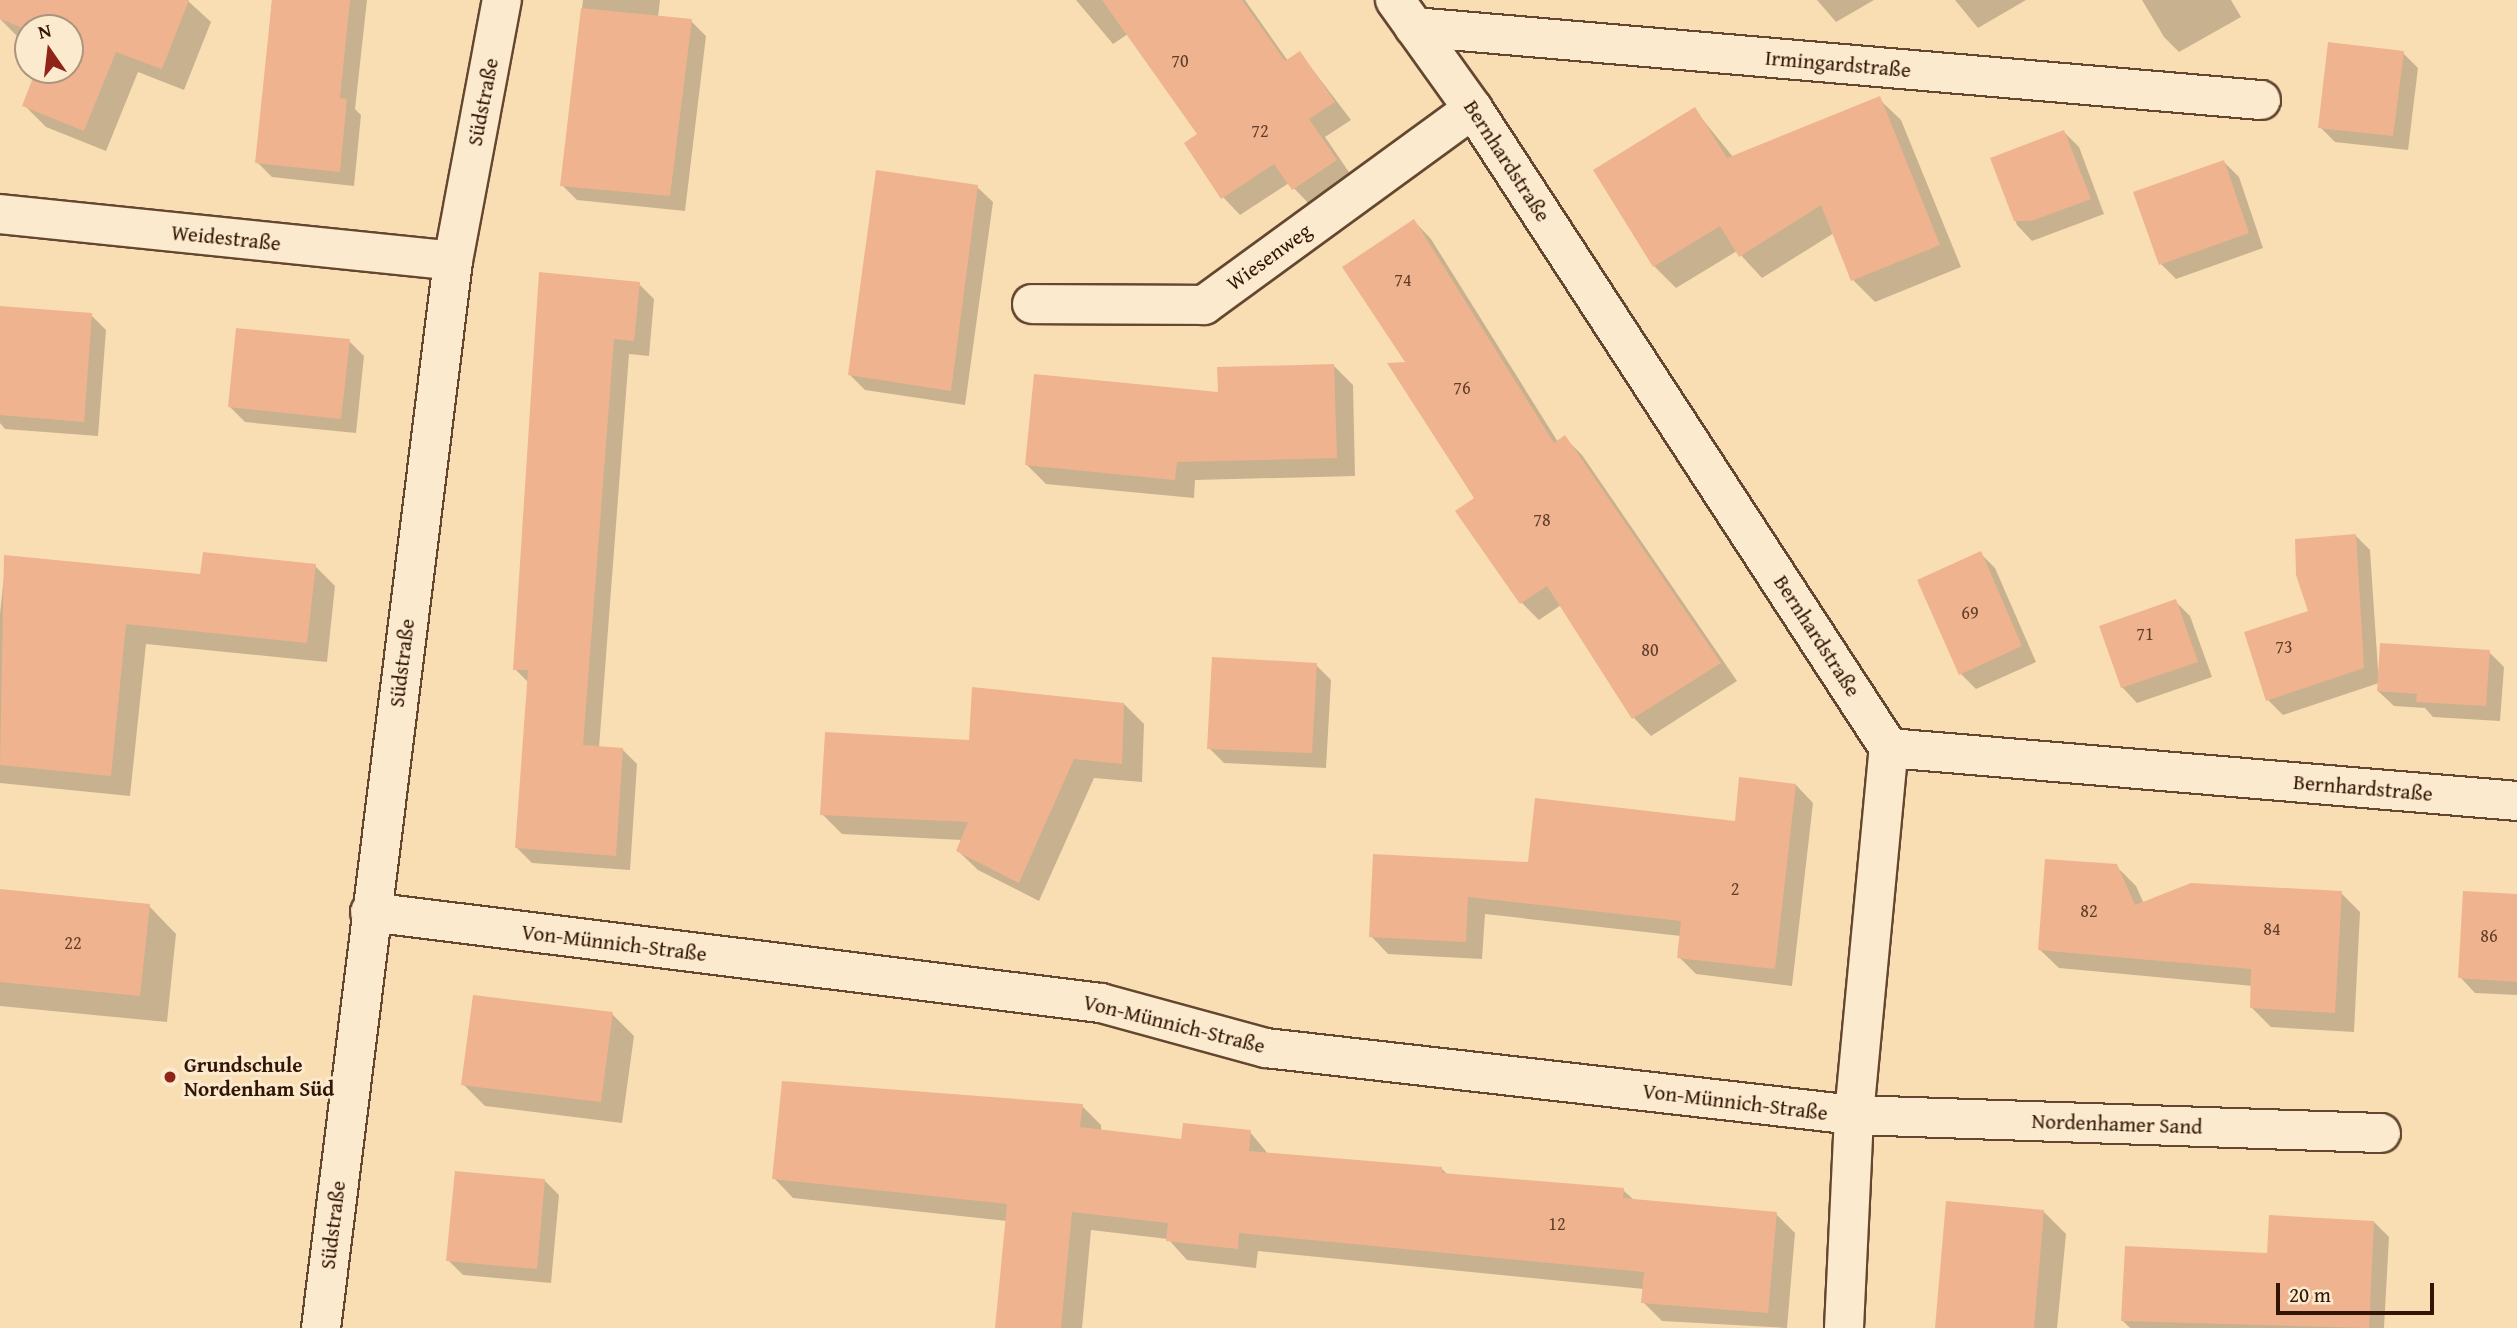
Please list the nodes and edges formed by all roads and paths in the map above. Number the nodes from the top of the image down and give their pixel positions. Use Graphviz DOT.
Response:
graph roads {
  1 [pos="502,0"];
  2 [pos="1404,13"];
  3 [pos="2261,100"];
  4 [pos="1473,109"];
  5 [pos="0,215"];
  6 [pos="453,261"];
  7 [pos="1032,304"];
  8 [pos="1889,748"];
  9 [pos="2517,801"];
  10 [pos="370,912"];
  11 [pos="1854,1115"];
  12 [pos="2381,1133"];
  13 [pos="321,1328"];
  14 [pos="1844,1328"];
  1 -- 6 [label="street, Südstraße"];
  2 -- 3 [label="street, Irmingardstraße"];
  2 -- 4 [label="street, Bernhardstraße"];
  4 -- 7 [label="street, Wiesenweg"];
  4 -- 8 [label="street, Bernhardstraße"];
  5 -- 6 [label="street, Weidestraße"];
  6 -- 10 [label="street, Südstraße"];
  8 -- 9 [label="street, Bernhardstraße"];
  8 -- 11 [label="street"];
  10 -- 11 [label="street, Von-Münnich-Straße"];
  10 -- 13 [label="street, Südstraße"];
  11 -- 12 [label="street, Nordenhamer Sand"];
  11 -- 14 [label="street"];
}
